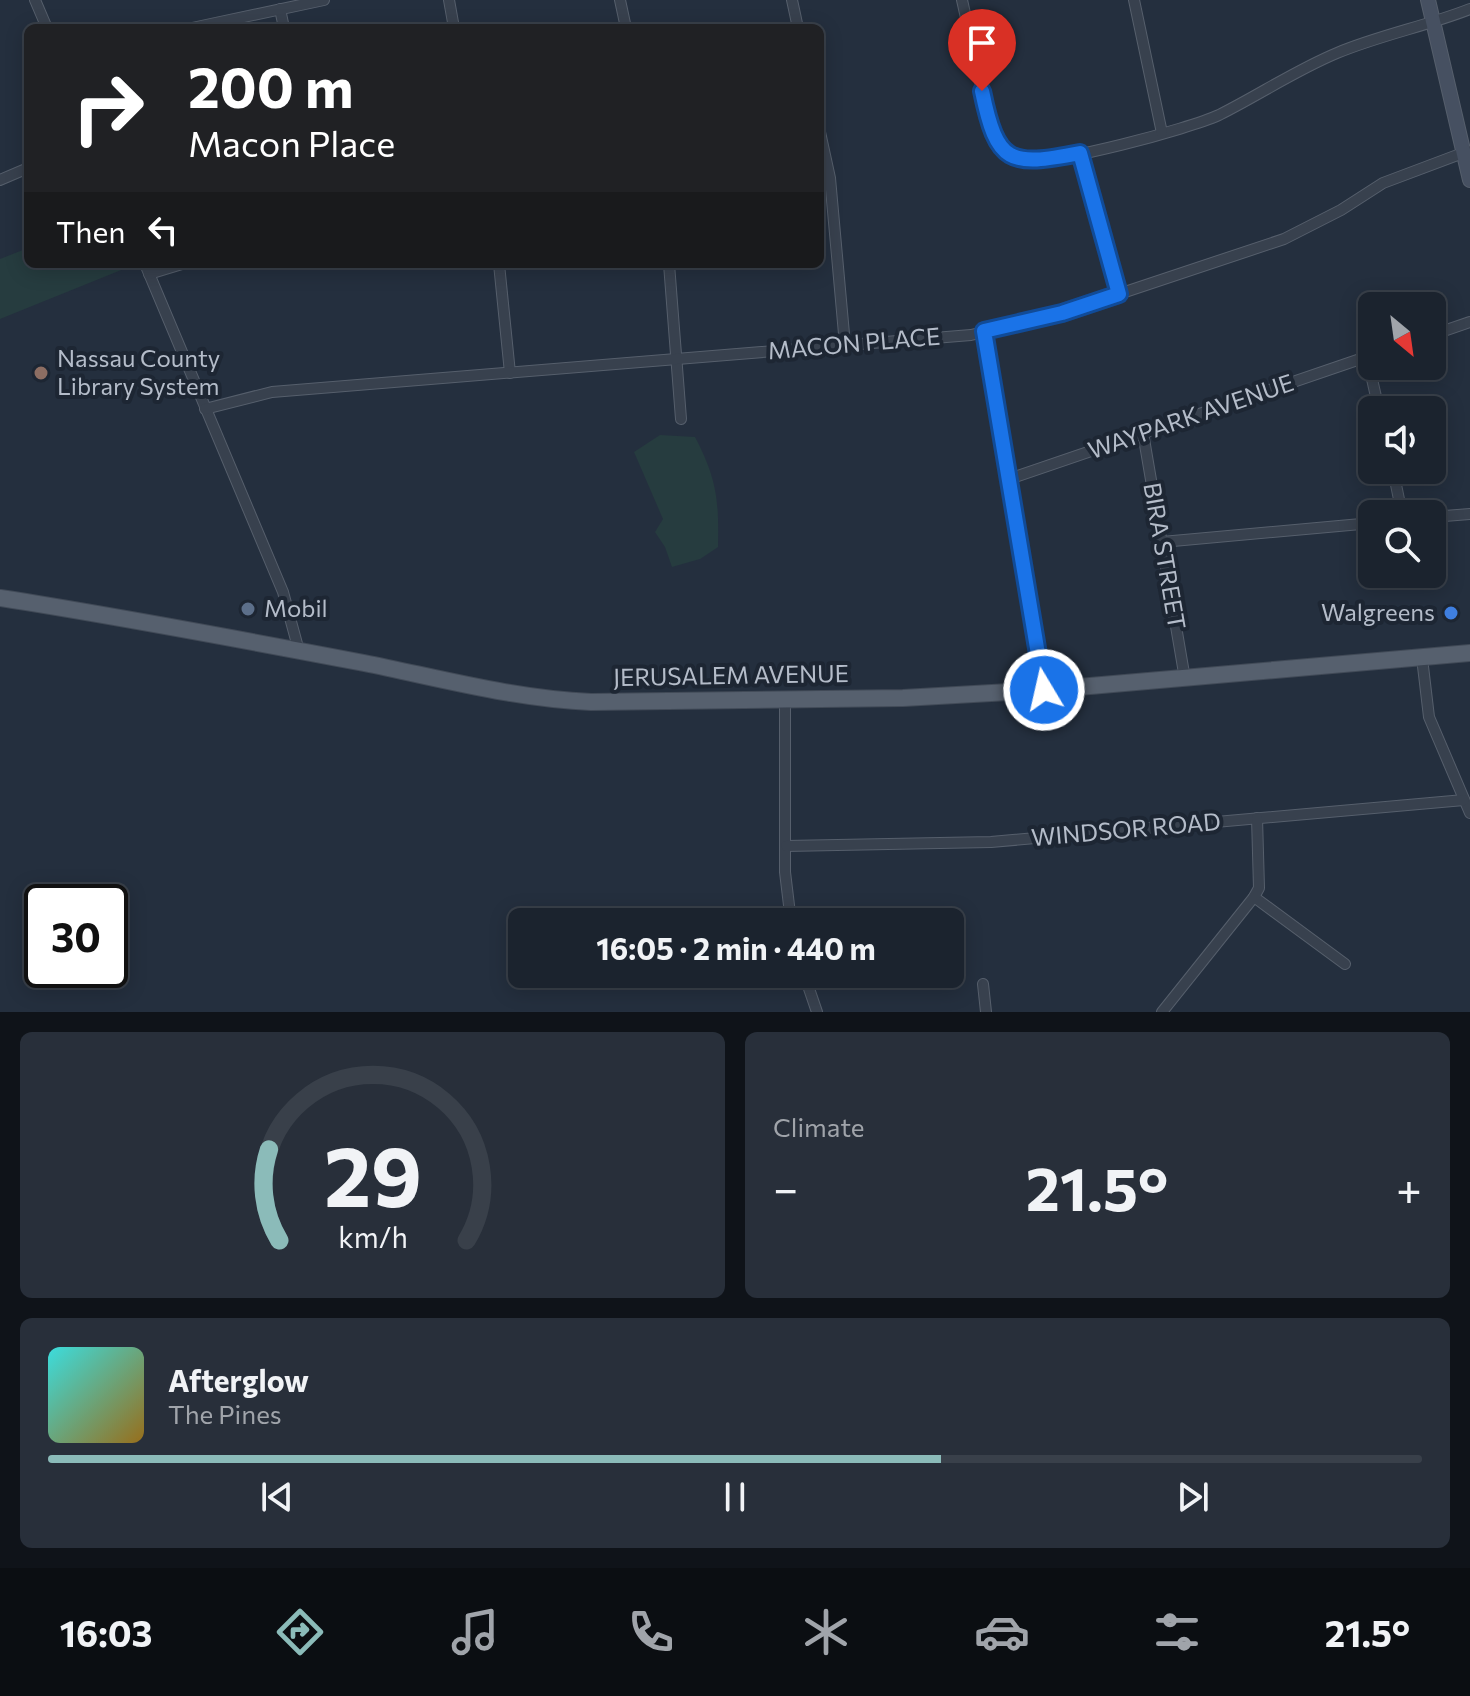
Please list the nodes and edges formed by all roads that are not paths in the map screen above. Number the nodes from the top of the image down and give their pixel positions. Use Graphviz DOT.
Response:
graph roads {
  1 [pos="35,0"];
  2 [pos="324,0"];
  3 [pos="449,0"];
  4 [pos="620,0"];
  5 [pos="792,0"];
  6 [pos="962,0"];
  7 [pos="1428,0"];
  8 [pos="1138,2"];
  9 [pos="280,9"];
  10 [pos="1470,9"];
  11 [pos="1433,20"];
  12 [pos="45,24"];
  13 [pos="211,24"];
  14 [pos="283,24"];
  15 [pos="453,24"];
  16 [pos="625,24"];
  17 [pos="797,24"];
  18 [pos="1162,133"];
  19 [pos="824,150"];
  20 [pos="1467,152"];
  21 [pos="1080,153"];
  22 [pos="24,170"];
  23 [pos="0,180"];
  24 [pos="1470,180"];
  25 [pos="499,268"];
  26 [pos="669,268"];
  27 [pos="147,269"];
  28 [pos="1119,294"];
  29 [pos="1470,322"];
  30 [pos="1446,330"];
  31 [pos="984,331"];
  32 [pos="845,345"];
  33 [pos="677,360"];
  34 [pos="1358,360"];
  35 [pos="510,373"];
  36 [pos="205,409"];
  37 [pos="681,419"];
  38 [pos="1143,433"];
  39 [pos="1009,479"];
  40 [pos="1470,514"];
  41 [pos="1446,516"];
  42 [pos="1358,524"];
  43 [pos="1162,542"];
  44 [pos="0,598"];
  45 [pos="299,651"];
  46 [pos="1470,653"];
  47 [pos="1422,658"];
  48 [pos="1185,679"];
  49 [pos="1044,690"];
  50 [pos="785,699"];
  51 [pos="1464,800"];
  52 [pos="1470,813"];
  53 [pos="1257,818"];
  54 [pos="786,846"];
  55 [pos="1254,897"];
  56 [pos="789,908"];
  57 [pos="1345,964"];
  58 [pos="983,984"];
  59 [pos="809,988"];
  60 [pos="817,1012"];
  61 [pos="986,1012"];
  62 [pos="1162,1012"];
  1 -- 12 [label="street"];
  2 -- 9 [label="street"];
  3 -- 15 [label="street"];
  4 -- 16 [label="street"];
  5 -- 17 [label="street"];
  6 -- 21 [label="street"];
  7 -- 11 [label="main road"];
  8 -- 18 [label="street"];
  9 -- 13 [label="street"];
  9 -- 14 [label="street"];
  10 -- 11 [label="street"];
  11 -- 18 [label="street"];
  11 -- 20 [label="main road"];
  18 -- 21 [label="street"];
  19 -- 32 [label="street"];
  20 -- 24 [label="main road"];
  20 -- 28 [label="street, MACON PLACE"];
  21 -- 28 [label="street"];
  22 -- 23 [label="street"];
  25 -- 35 [label="street"];
  26 -- 33 [label="street"];
  27 -- 36 [label="street"];
  28 -- 31 [label="street, MACON PLACE"];
  29 -- 30 [label="street"];
  31 -- 32 [label="street, MACON PLACE"];
  31 -- 39 [label="street"];
  32 -- 33 [label="street, MACON PLACE"];
  33 -- 35 [label="street, MACON PLACE"];
  33 -- 37 [label="street"];
  34 -- 38 [label="street, WAYPARK AVENUE"];
  35 -- 36 [label="street, MACON PLACE"];
  36 -- 45 [label="street"];
  38 -- 39 [label="street, WAYPARK AVENUE"];
  38 -- 43 [label="street, BIRA STREET"];
  39 -- 49 [label="street"];
  40 -- 41 [label="street"];
  42 -- 43 [label="street"];
  43 -- 48 [label="street, BIRA STREET"];
  44 -- 45 [label="main road, JERUSALEM AVENUE"];
  45 -- 50 [label="main road, JERUSALEM AVENUE"];
  46 -- 47 [label="main road, JERUSALEM AVENUE"];
  47 -- 48 [label="main road, JERUSALEM AVENUE"];
  47 -- 51 [label="street"];
  48 -- 49 [label="main road, JERUSALEM AVENUE"];
  49 -- 50 [label="main road, JERUSALEM AVENUE"];
  50 -- 54 [label="street"];
  51 -- 52 [label="street"];
  51 -- 53 [label="street, WINDSOR ROAD"];
  53 -- 54 [label="street, WINDSOR ROAD"];
  53 -- 55 [label="street"];
  54 -- 56 [label="street"];
  55 -- 57 [label="street"];
  55 -- 62 [label="street"];
  58 -- 61 [label="street"];
  59 -- 60 [label="street"];
}
